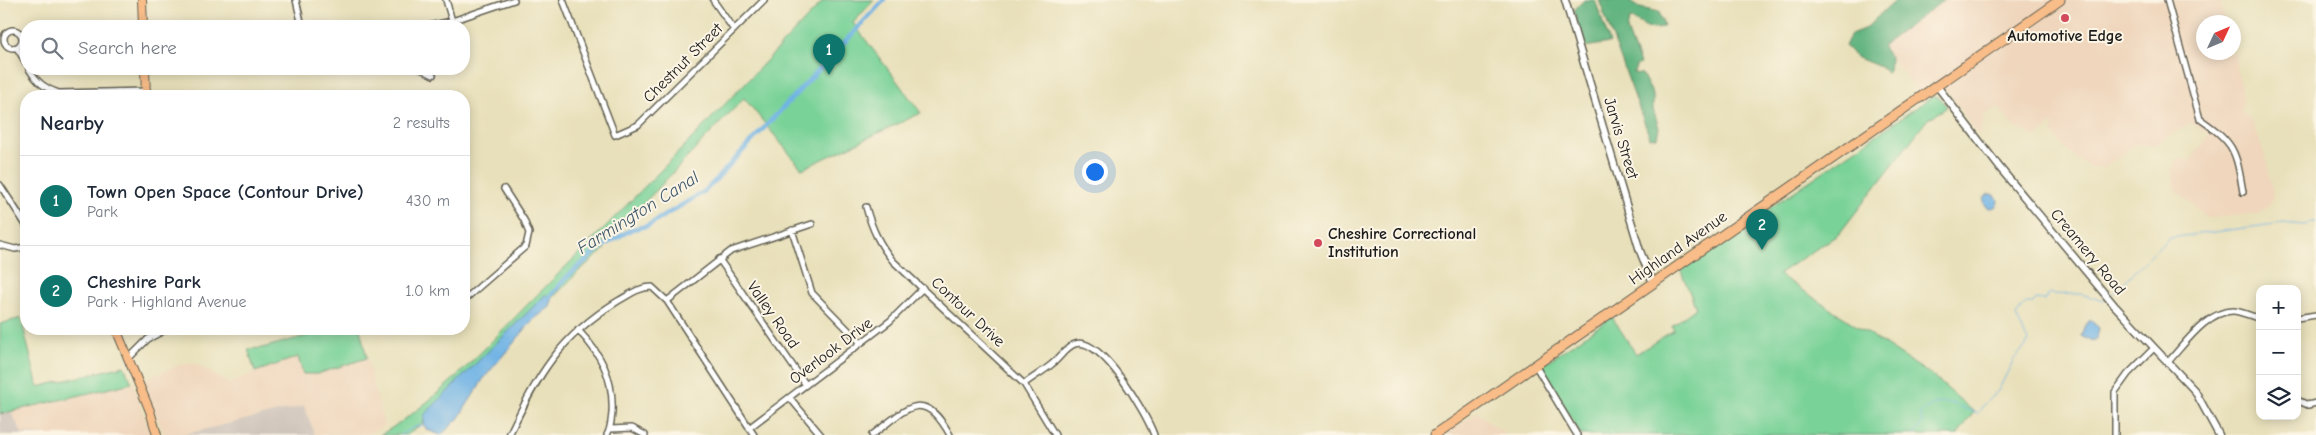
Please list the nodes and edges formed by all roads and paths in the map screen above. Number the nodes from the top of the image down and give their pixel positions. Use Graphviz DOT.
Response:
graph roads {
  1 [pos="142,0"];
  2 [pos="296,0"];
  3 [pos="446,0"];
  4 [pos="514,0"];
  5 [pos="563,0"];
  6 [pos="713,0"];
  7 [pos="764,0"];
  8 [pos="1566,0"];
  9 [pos="2060,0"];
  10 [pos="2167,0"];
  11 [pos="143,20"];
  12 [pos="301,20"];
  13 [pos="452,20"];
  14 [pos="455,20"];
  15 [pos="734,30"];
  16 [pos="17,48"];
  17 [pos="20,53"];
  18 [pos="33,75"];
  19 [pos="146,75"];
  20 [pos="1936,86"];
  21 [pos="48,90"];
  22 [pos="146,90"];
  23 [pos="0,185"];
  24 [pos="504,188"];
  25 [pos="2243,192"];
  26 [pos="866,207"];
  27 [pos="20,217"];
  28 [pos="812,224"];
  29 [pos="792,230"];
  30 [pos="0,245"];
  31 [pos="20,248"];
  32 [pos="719,259"];
  33 [pos="1653,283"];
  34 [pos="923,288"];
  35 [pos="470,295"];
  36 [pos="667,301"];
  37 [pos="2316,315"];
  38 [pos="2256,317"];
  39 [pos="2301,317"];
  40 [pos="578,330"];
  41 [pos="118,335"];
  42 [pos="156,335"];
  43 [pos="861,343"];
  44 [pos="2154,348"];
  45 [pos="127,360"];
  46 [pos="2168,362"];
  47 [pos="1535,365"];
  48 [pos="1024,384"];
  49 [pos="806,385"];
  50 [pos="790,398"];
  51 [pos="2301,401"];
  52 [pos="2316,403"];
  53 [pos="749,428"];
  54 [pos="610,429"];
  55 [pos="157,435"];
  56 [pos="509,435"];
  57 [pos="607,435"];
  58 [pos="645,435"];
  59 [pos="754,435"];
  60 [pos="821,435"];
  61 [pos="872,435"];
  62 [pos="950,435"];
  63 [pos="1056,435"];
  64 [pos="1154,435"];
  65 [pos="1435,435"];
  66 [pos="1576,435"];
  67 [pos="2115,435"];
  68 [pos="2219,435"];
  1 -- 11 [label="main road"];
  2 -- 12 [label="street"];
  3 -- 13 [label="street"];
  4 -- 14 [label="street"];
  5 -- 15 [label="street, Chestnut Street"];
  6 -- 15 [label="street"];
  7 -- 15 [label="street, Chestnut Street"];
  8 -- 33 [label="street, Jarvis Street"];
  9 -- 20 [label="highway, Highland Avenue"];
  10 -- 25 [label="street"];
  16 -- 17 [label="street"];
  18 -- 21 [label="street"];
  19 -- 22 [label="main road"];
  20 -- 33 [label="highway, Highland Avenue"];
  20 -- 44 [label="street, Creamery Road"];
  23 -- 27 [label="street"];
  24 -- 35 [label="street"];
  26 -- 34 [label="street, Contour Drive"];
  28 -- 29 [label="street"];
  29 -- 32 [label="street"];
  29 -- 43 [label="street"];
  30 -- 31 [label="street"];
  32 -- 36 [label="street"];
  32 -- 49 [label="street, Valley Road"];
  33 -- 47 [label="highway, Highland Avenue"];
  34 -- 43 [label="street, Overlook Drive"];
  34 -- 48 [label="street, Contour Drive"];
  36 -- 40 [label="street"];
  36 -- 53 [label="street"];
  37 -- 39 [label="street"];
  38 -- 46 [label="street"];
  40 -- 54 [label="street"];
  40 -- 56 [label="street"];
  41 -- 45 [label="main road"];
  42 -- 45 [label="street"];
  43 -- 49 [label="street, Overlook Drive"];
  44 -- 46 [label="street, Creamery Road"];
  44 -- 67 [label="street"];
  45 -- 55 [label="main road"];
  46 -- 68 [label="street, Creamery Road"];
  47 -- 65 [label="highway, Highland Avenue"];
  47 -- 66 [label="street"];
  48 -- 63 [label="street, Contour Drive"];
  48 -- 64 [label="street"];
  49 -- 50 [label="street, Overlook Drive"];
  50 -- 53 [label="street, Overlook Drive"];
  50 -- 60 [label="street"];
  51 -- 52 [label="street"];
  53 -- 59 [label="street"];
  54 -- 57 [label="street"];
  54 -- 58 [label="street"];
  61 -- 62 [label="street"];
}
